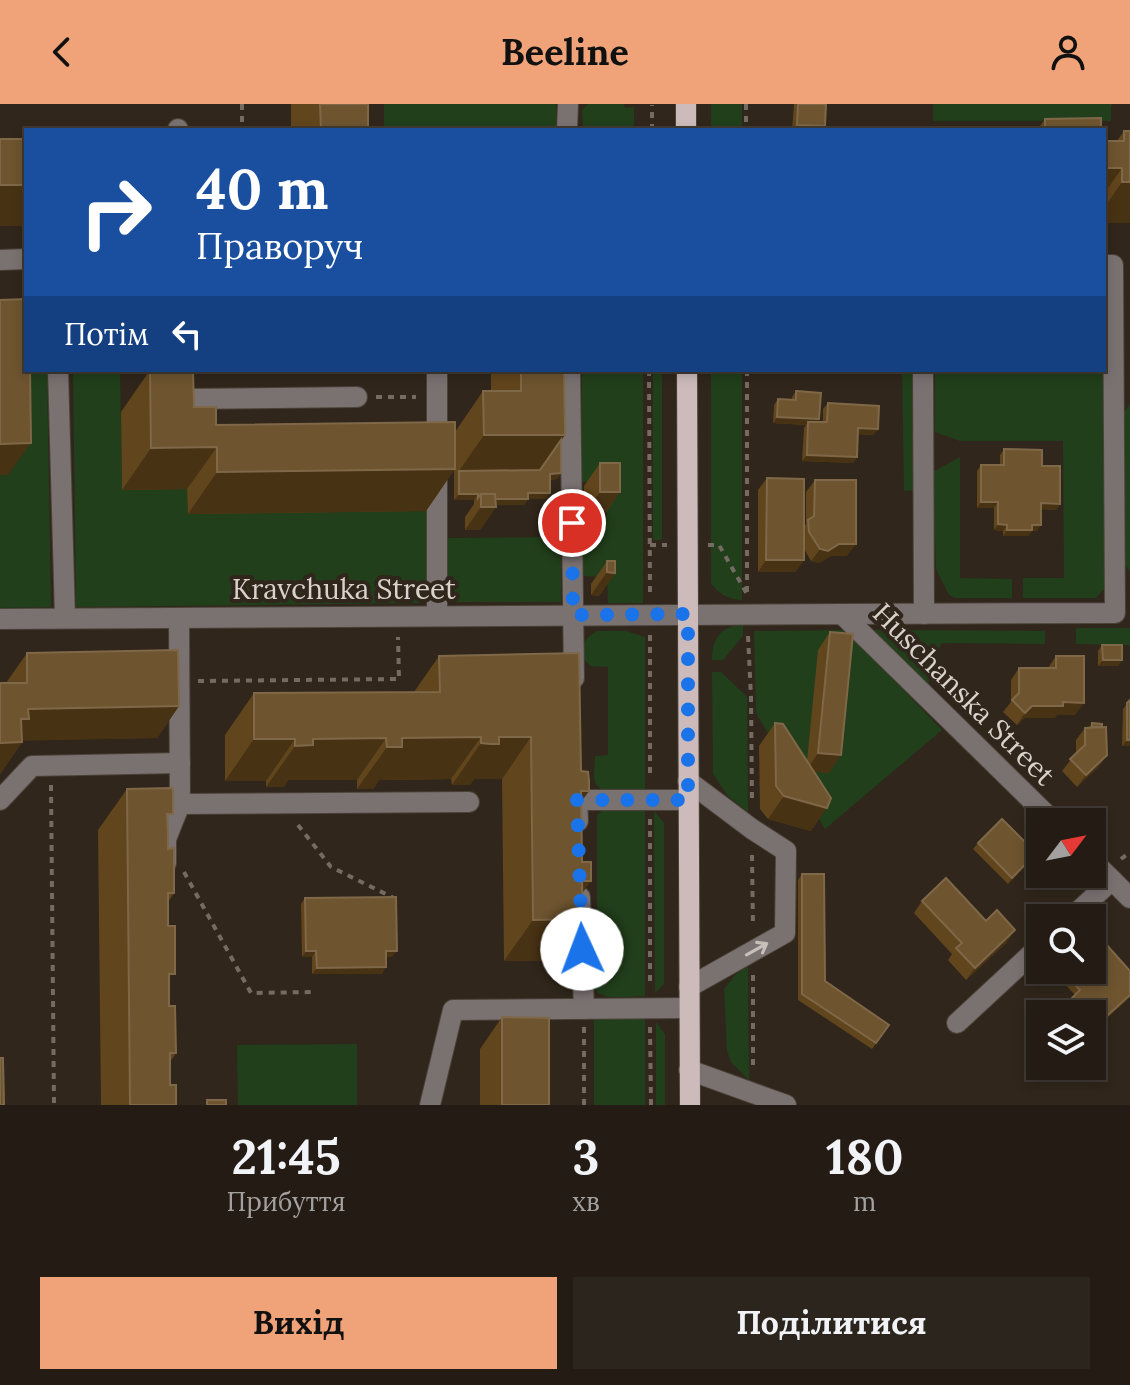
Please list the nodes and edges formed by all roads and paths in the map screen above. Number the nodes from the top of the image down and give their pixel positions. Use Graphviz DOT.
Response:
graph roads {
  1 [pos="242,104"];
  2 [pos="568,104"];
  3 [pos="686,104"];
  4 [pos="746,104"];
  5 [pos="652,105"];
  6 [pos="242,128"];
  7 [pos="567,128"];
  8 [pos="652,128"];
  9 [pos="686,128"];
  10 [pos="746,128"];
  11 [pos="24,259"];
  12 [pos="0,260"];
  13 [pos="1106,265"];
  14 [pos="58,372"];
  15 [pos="180,372"];
  16 [pos="437,372"];
  17 [pos="570,372"];
  18 [pos="649,372"];
  19 [pos="687,372"];
  20 [pos="747,372"];
  21 [pos="923,372"];
  22 [pos="437,396"];
  23 [pos="357,397"];
  24 [pos="747,613"];
  25 [pos="1122,613"];
  26 [pos="688,614"];
  27 [pos="842,614"];
  28 [pos="924,614"];
  29 [pos="573,615"];
  30 [pos="650,615"];
  31 [pos="398,616"];
  32 [pos="437,616"];
  33 [pos="65,618"];
  34 [pos="179,618"];
  35 [pos="0,619"];
  36 [pos="180,681"];
  37 [pos="574,703"];
  38 [pos="180,763"];
  39 [pos="50,766"];
  40 [pos="688,790"];
  41 [pos="0,800"];
  42 [pos="469,802"];
  43 [pos="180,804"];
  44 [pos="282,804"];
  45 [pos="1040,808"];
  46 [pos="752,829"];
  47 [pos="166,839"];
  48 [pos="578,844"];
  49 [pos="579,874"];
  50 [pos="1106,874"];
  51 [pos="1112,880"];
  52 [pos="166,887"];
  53 [pos="1130,898"];
  54 [pos="400,901"];
  55 [pos="1086,904"];
  56 [pos="753,951"];
  57 [pos="1026,959"];
  58 [pos="689,987"];
  59 [pos="314,992"];
  60 [pos="650,1008"];
  61 [pos="689,1008"];
  62 [pos="584,1009"];
  63 [pos="957,1023"];
  64 [pos="689,1070"];
  65 [pos="754,1093"];
  66 [pos="54,1105"];
  67 [pos="430,1105"];
  68 [pos="584,1105"];
  69 [pos="651,1105"];
  70 [pos="690,1105"];
  71 [pos="786,1105"];
  1 -- 6 [label="path"];
  2 -- 7 [label="street"];
  3 -- 9 [label="main road"];
  4 -- 10 [label="path"];
  5 -- 8 [label="path"];
  11 -- 12 [label="street"];
  13 -- 25 [label="street"];
  14 -- 33 [label="street"];
  15 -- 23 [label="street"];
  16 -- 22 [label="street"];
  17 -- 29 [label="street"];
  18 -- 30 [label="path"];
  19 -- 26 [label="main road"];
  20 -- 24 [label="path"];
  21 -- 28 [label="street"];
  22 -- 23 [label="path"];
  22 -- 32 [label="street"];
  24 -- 26 [label="street, Huschanska Street"];
  24 -- 27 [label="street, Huschanska Street"];
  24 -- 46 [label="path"];
  25 -- 28 [label="street"];
  26 -- 30 [label="street, Kravchuka Street"];
  26 -- 40 [label="main road"];
  27 -- 28 [label="street"];
  27 -- 45 [label="street, Huschanska Street"];
  29 -- 30 [label="street, Kravchuka Street"];
  29 -- 32 [label="street, Kravchuka Street"];
  29 -- 37 [label="street"];
  31 -- 32 [label="street, Kravchuka Street"];
  31 -- 34 [label="street, Kravchuka Street"];
  31 -- 36 [label="path"];
  33 -- 34 [label="street, Kravchuka Street"];
  33 -- 35 [label="street, Kravchuka Street"];
  34 -- 36 [label="street"];
  36 -- 38 [label="street"];
  38 -- 39 [label="street"];
  38 -- 43 [label="street"];
  39 -- 41 [label="street"];
  39 -- 66 [label="path"];
  40 -- 46 [label="street"];
  40 -- 48 [label="street"];
  40 -- 58 [label="main road"];
  42 -- 44 [label="street"];
  43 -- 44 [label="street"];
  43 -- 47 [label="street"];
  44 -- 54 [label="path"];
  46 -- 56 [label="path"];
  56 -- 46 [label="street, one-way"];
  47 -- 52 [label="street"];
  47 -- 59 [label="path"];
  49 -- 62 [label="street"];
  50 -- 51 [label="street"];
  51 -- 53 [label="street"];
  51 -- 55 [label="street"];
  56 -- 58 [label="street"];
  56 -- 65 [label="path"];
  57 -- 63 [label="street"];
  58 -- 61 [label="main road"];
  60 -- 61 [label="street"];
  60 -- 62 [label="street"];
  60 -- 69 [label="path"];
  61 -- 64 [label="main road"];
  62 -- 67 [label="street"];
  62 -- 68 [label="path"];
  64 -- 65 [label="street"];
  64 -- 70 [label="main road"];
  65 -- 71 [label="street"];
}
